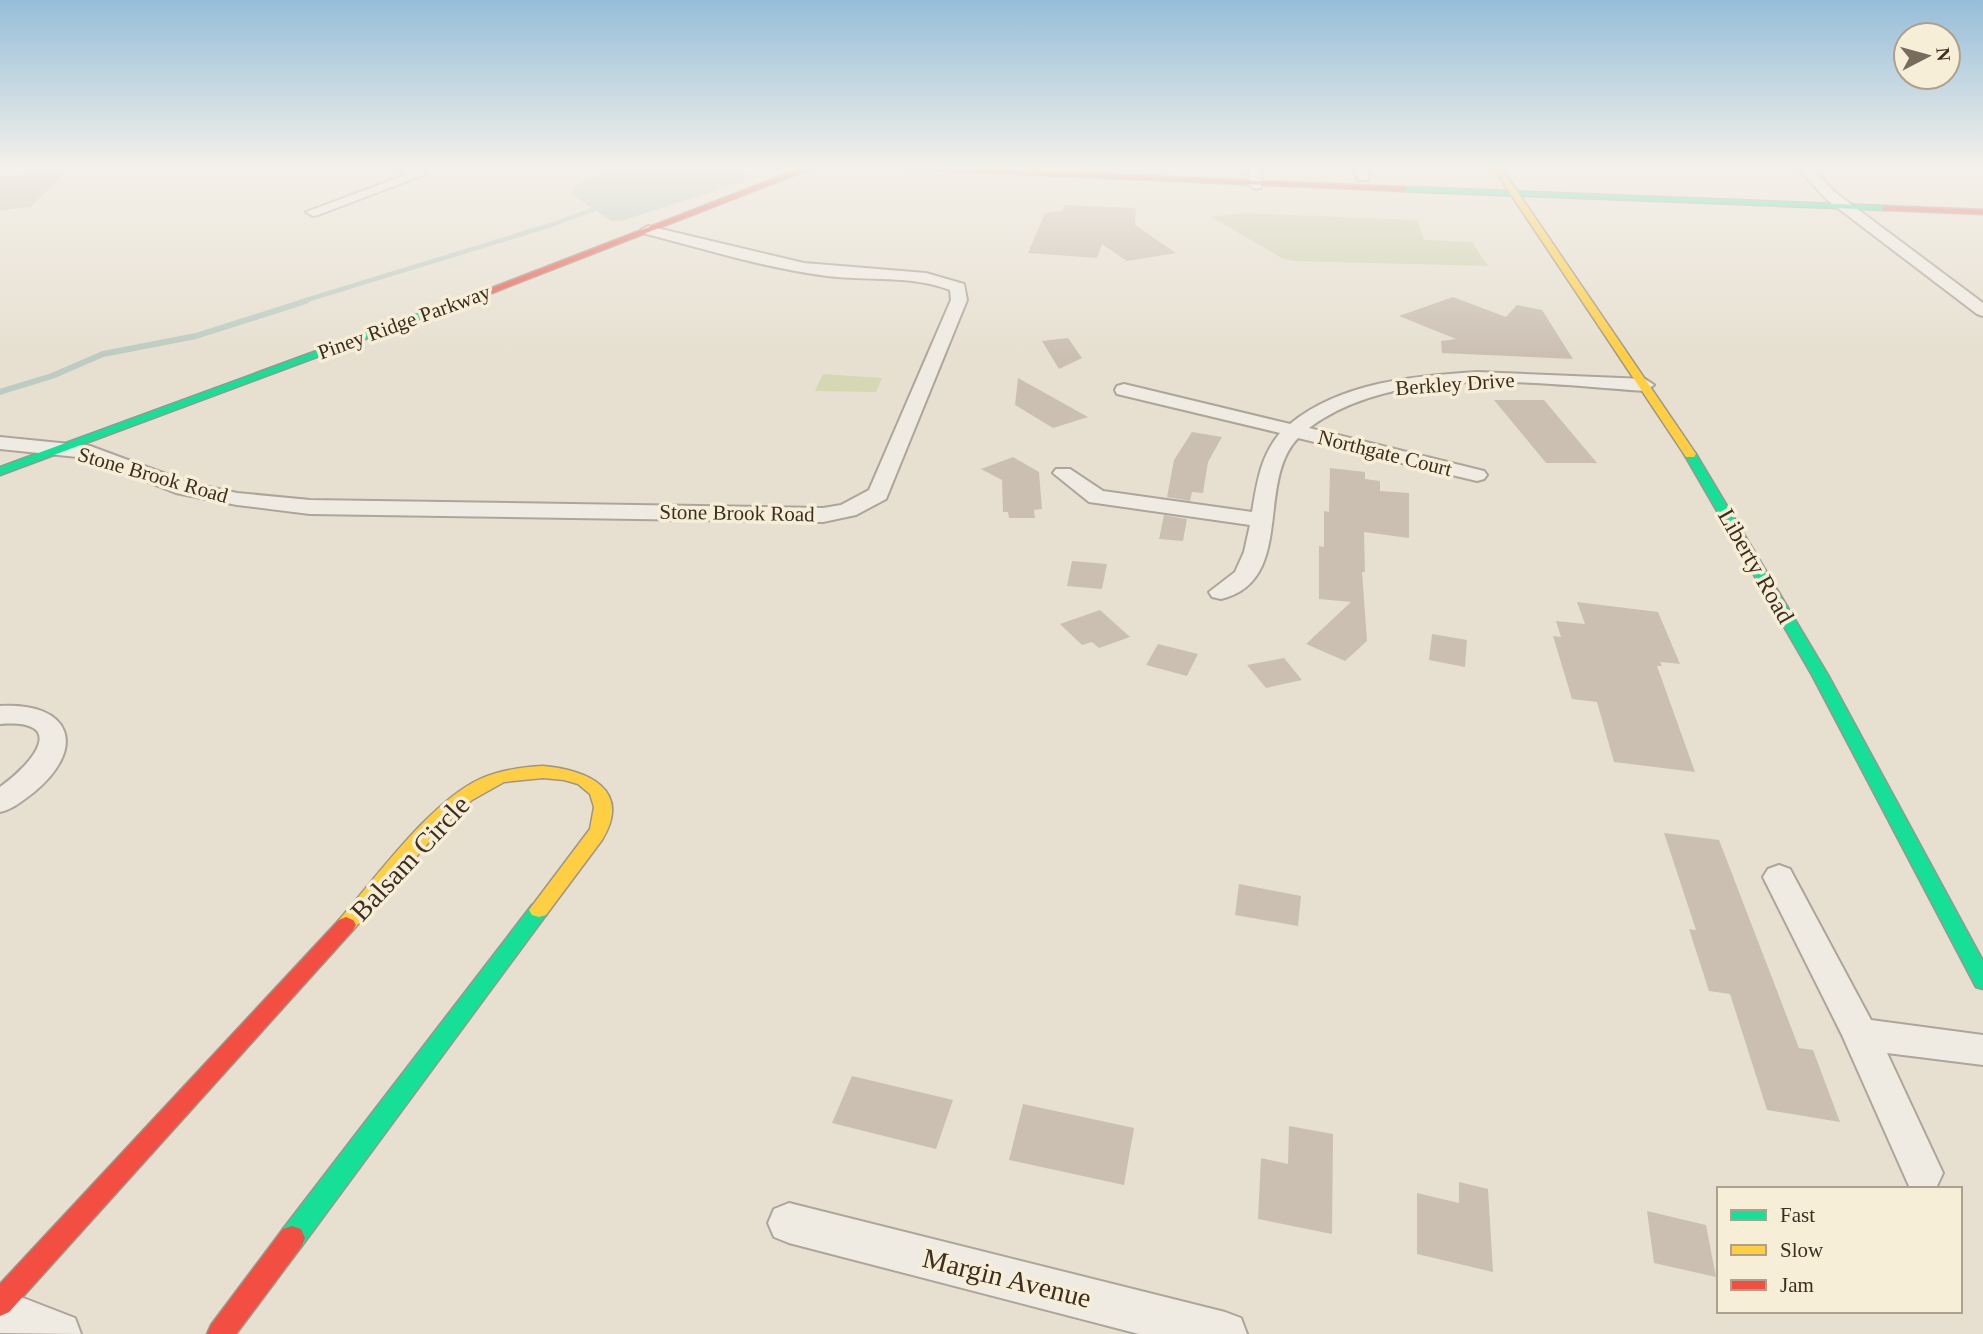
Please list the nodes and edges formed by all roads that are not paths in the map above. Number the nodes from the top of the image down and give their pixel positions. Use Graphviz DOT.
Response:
graph roads {
  1 [pos="645,231"];
  2 [pos="653,231"];
  3 [pos="1541,231"];
  4 [pos="1878,231"];
  5 [pos="1983,311"];
  6 [pos="1645,385"];
  7 [pos="1124,390"];
  8 [pos="1293,431"];
  9 [pos="0,443"];
  10 [pos="60,449"];
  11 [pos="0,471"];
  12 [pos="1063,473"];
  13 [pos="1477,475"];
  14 [pos="1260,520"];
  15 [pos="1221,592"];
  16 [pos="0,715"];
  17 [pos="0,802"];
  18 [pos="1779,877"];
  19 [pos="1983,981"];
  20 [pos="1860,1034"];
  21 [pos="1983,1050"];
  22 [pos="1923,1173"];
  23 [pos="789,1223"];
  24 [pos="0,1303"];
  25 [pos="0,1311"];
  26 [pos="59,1334"];
  27 [pos="220,1334"];
  28 [pos="1224,1334"];
  1 -- 10 [label="street, Piney Ridge Parkway"];
  2 -- 10 [label="street, Stone Brook Road"];
  3 -- 6 [label="street, Liberty Road"];
  4 -- 5 [label="street"];
  6 -- 8 [label="street, Berkley Drive"];
  6 -- 19 [label="street, Liberty Road"];
  7 -- 8 [label="street, Northgate Court"];
  8 -- 13 [label="street, Northgate Court"];
  8 -- 14 [label="street, Berkley Drive"];
  9 -- 10 [label="street"];
  10 -- 11 [label="street, Piney Ridge Parkway"];
  12 -- 14 [label="street"];
  14 -- 15 [label="street, Berkley Drive"];
  16 -- 17 [label="street"];
  18 -- 20 [label="street"];
  20 -- 21 [label="street"];
  20 -- 22 [label="street"];
  23 -- 28 [label="street, Margin Avenue"];
  24 -- 27 [label="street, Balsam Circle"];
  25 -- 26 [label="street"];
}
